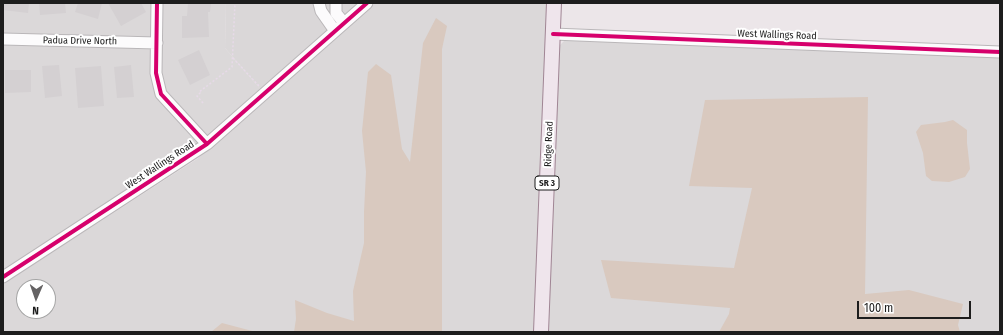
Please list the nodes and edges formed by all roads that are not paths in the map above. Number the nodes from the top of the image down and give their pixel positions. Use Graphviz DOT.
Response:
graph roads {
  1 [pos="157,3"];
  2 [pos="319,3"];
  3 [pos="336,3"];
  4 [pos="367,3"];
  5 [pos="554,3"];
  6 [pos="344,23"];
  7 [pos="335,31"];
  8 [pos="553,34"];
  9 [pos="3,39"];
  10 [pos="157,43"];
  11 [pos="1000,52"];
  12 [pos="207,144"];
  13 [pos="3,277"];
  14 [pos="542,332"];
  1 -- 10 [label="street"];
  2 -- 7 [label="street"];
  3 -- 6 [label="street"];
  4 -- 6 [label="street, West Wallings Road"];
  5 -- 8 [label="main road, Ridge Road / SR 3"];
  6 -- 7 [label="street, West Wallings Road"];
  7 -- 12 [label="street, West Wallings Road"];
  8 -- 11 [label="street, West Wallings Road"];
  8 -- 14 [label="main road, Ridge Road / SR 3"];
  9 -- 10 [label="street, Padua Drive North"];
  10 -- 12 [label="street"];
  12 -- 13 [label="street, West Wallings Road"];
}
